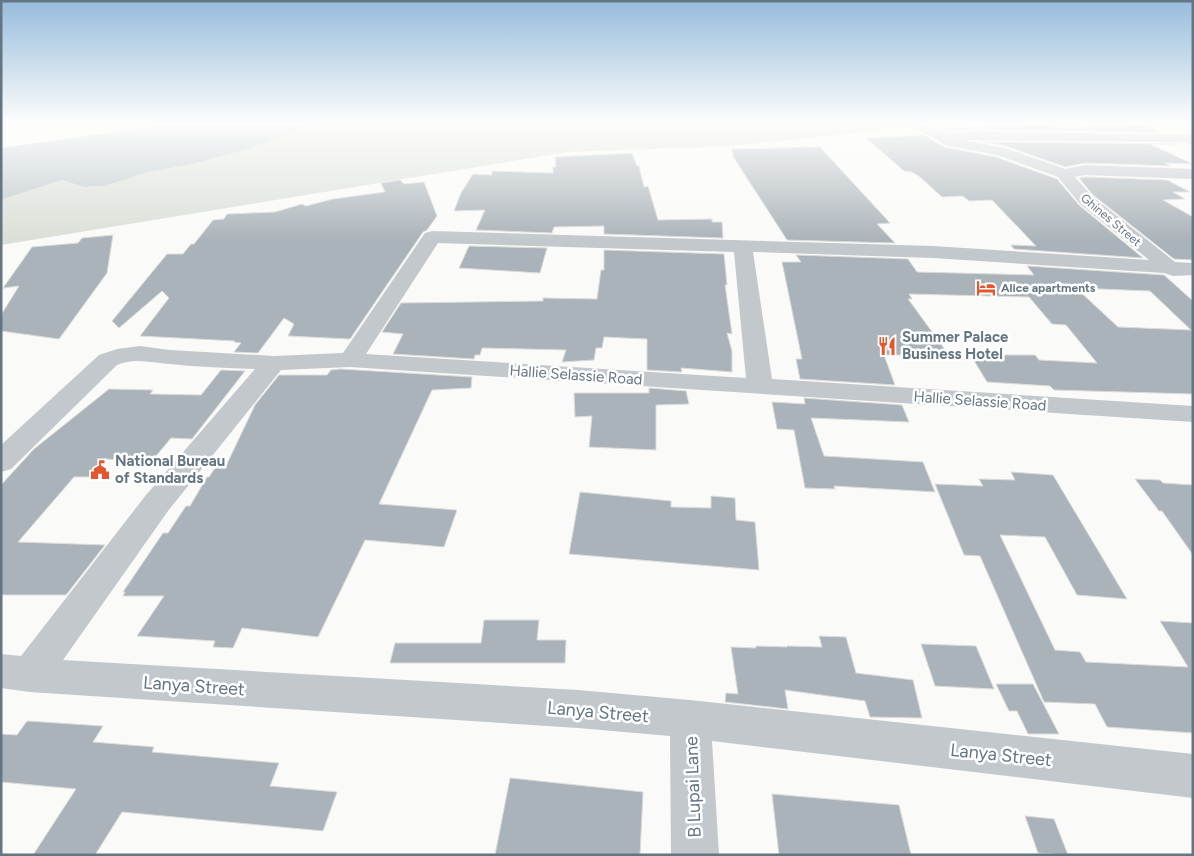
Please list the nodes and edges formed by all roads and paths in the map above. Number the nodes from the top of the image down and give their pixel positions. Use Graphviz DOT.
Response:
graph roads {
  1 [pos="1031,162"];
  2 [pos="1064,174"];
  3 [pos="1193,174"];
  4 [pos="743,248"];
  5 [pos="1170,268"];
  6 [pos="1193,269"];
  7 [pos="1193,287"];
  8 [pos="350,360"];
  9 [pos="274,363"];
  10 [pos="760,387"];
  11 [pos="1193,414"];
  12 [pos="1,462"];
  13 [pos="16,673"];
  14 [pos="690,720"];
  15 [pos="1193,776"];
  16 [pos="696,855"];
  1 -- 2 [label="street"];
  2 -- 3 [label="street, Ghines Street"];
  2 -- 5 [label="street, Ghines Street"];
  4 -- 5 [label="street"];
  4 -- 8 [label="street"];
  4 -- 10 [label="street"];
  5 -- 6 [label="street"];
  5 -- 7 [label="street, Ghines Street"];
  8 -- 9 [label="street, Hallie Selassie Road"];
  8 -- 10 [label="street, Hallie Selassie Road"];
  9 -- 12 [label="street, Hallie Selassie Road"];
  9 -- 13 [label="street"];
  10 -- 11 [label="street, Hallie Selassie Road"];
  13 -- 14 [label="street, Lanya Street"];
  14 -- 15 [label="street, Lanya Street"];
  14 -- 16 [label="street, B Lupai Lane"];
}
